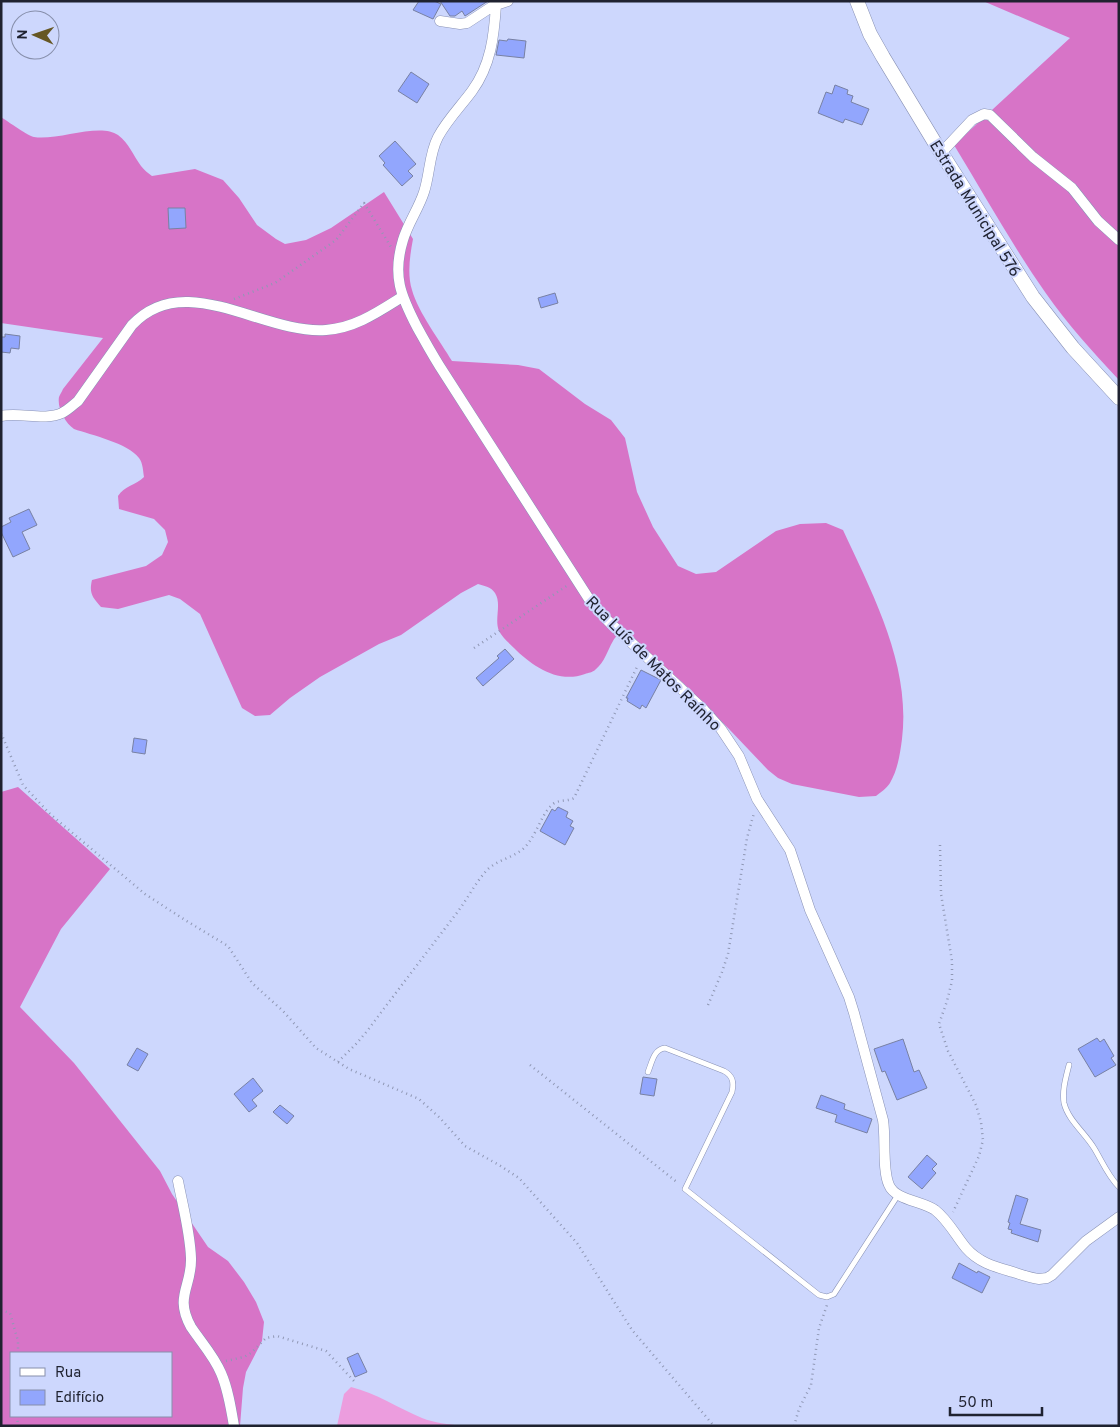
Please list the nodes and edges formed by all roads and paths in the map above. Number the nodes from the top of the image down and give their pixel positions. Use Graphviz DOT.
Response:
graph roads {
  1 [pos="508,1"];
  2 [pos="855,1"];
  3 [pos="496,5"];
  4 [pos="440,21"];
  5 [pos="941,153"];
  6 [pos="1119,240"];
  7 [pos="399,259"];
  8 [pos="402,297"];
  9 [pos="213,305"];
  10 [pos="1119,398"];
  11 [pos="1,416"];
  12 [pos="576,580"];
  13 [pos="474,648"];
  14 [pos="644,654"];
  15 [pos="1,733"];
  16 [pos="759,802"];
  17 [pos="940,845"];
  18 [pos="708,1005"];
  19 [pos="338,1062"];
  20 [pos="530,1065"];
  21 [pos="1070,1065"];
  22 [pos="648,1072"];
  23 [pos="178,1181"];
  24 [pos="1119,1187"];
  25 [pos="685,1189"];
  26 [pos="898,1194"];
  27 [pos="1119,1217"];
  28 [pos="947,1223"];
  29 [pos="830,1296"];
  30 [pos="1,1310"];
  31 [pos="18,1352"];
  32 [pos="215,1362"];
  33 [pos="354,1380"];
  34 [pos="234,1426"];
  35 [pos="714,1426"];
  36 [pos="794,1426"];
  1 -- 3 [label="street"];
  2 -- 5 [label="main road, Estrada Municipal 576"];
  3 -- 4 [label="street"];
  3 -- 7 [label="street"];
  5 -- 6 [label="street"];
  5 -- 10 [label="main road, Estrada Municipal 576"];
  7 -- 8 [label="street"];
  7 -- 9 [label="path"];
  8 -- 9 [label="street"];
  8 -- 12 [label="street, Rua Luís de Matos Raínho"];
  9 -- 11 [label="street"];
  12 -- 13 [label="path"];
  12 -- 14 [label="street, Rua Luís de Matos Raínho"];
  14 -- 16 [label="street, Rua Luís de Matos Raínho"];
  14 -- 19 [label="path"];
  15 -- 19 [label="path"];
  16 -- 18 [label="path"];
  16 -- 26 [label="street, Rua Luís de Matos Raínho"];
  17 -- 28 [label="path"];
  19 -- 35 [label="path"];
  20 -- 25 [label="path"];
  21 -- 24 [label="lane"];
  22 -- 25 [label="lane"];
  23 -- 32 [label="street"];
  25 -- 29 [label="lane"];
  26 -- 28 [label="street"];
  26 -- 29 [label="lane"];
  27 -- 28 [label="street"];
  29 -- 36 [label="path"];
  30 -- 31 [label="path"];
  32 -- 33 [label="path"];
  32 -- 34 [label="street"];
}
